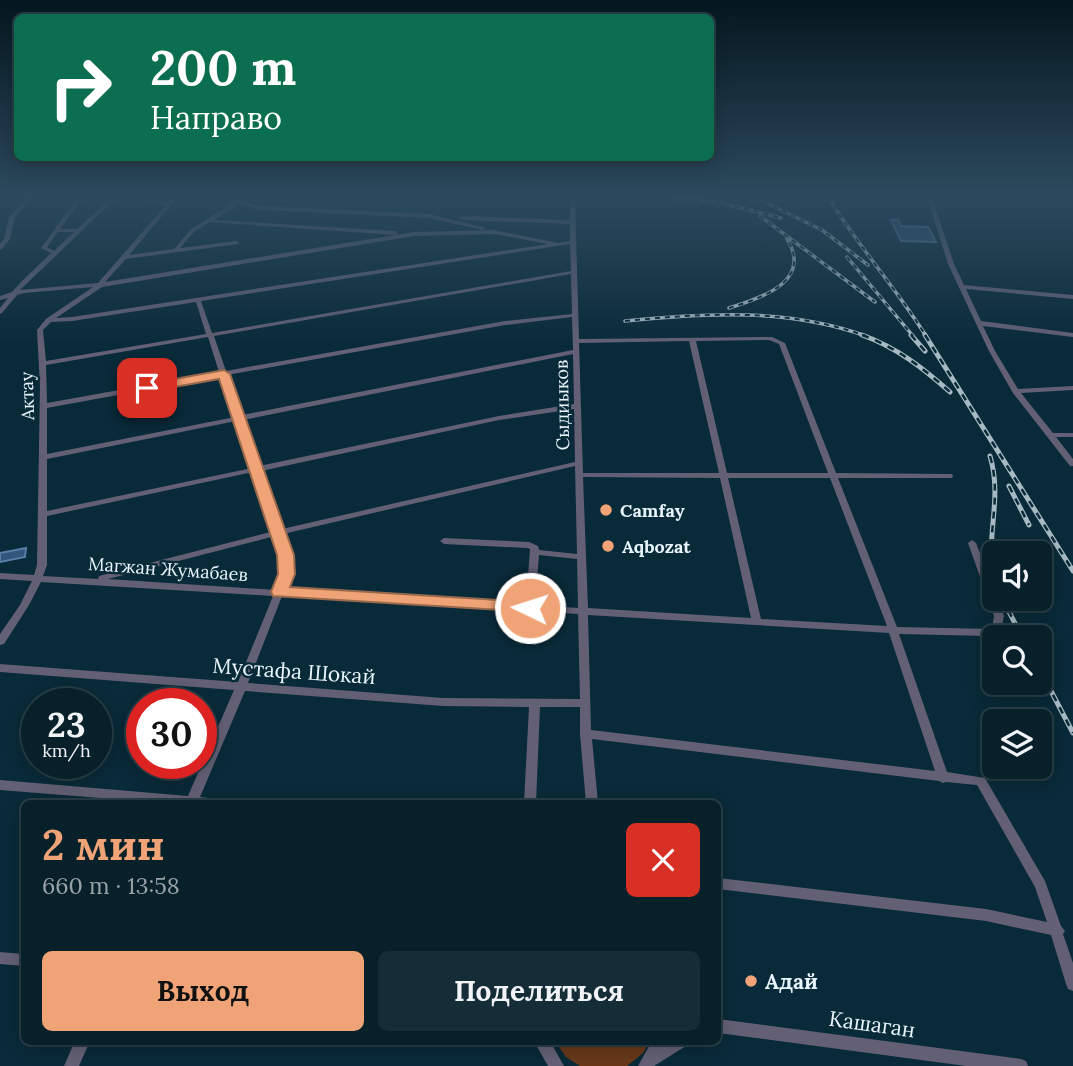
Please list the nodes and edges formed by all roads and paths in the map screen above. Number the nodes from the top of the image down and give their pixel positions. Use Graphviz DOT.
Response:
graph roads {
  1 [pos="44,247"];
  2 [pos="62,247"];
  3 [pos="134,247"];
  4 [pos="179,247"];
  5 [pos="204,247"];
  6 [pos="336,247"];
  7 [pos="538,247"];
  8 [pos="573,247"];
  9 [pos="945,247"];
  10 [pos="176,250"];
  11 [pos="55,253"];
  12 [pos="125,257"];
  13 [pos="574,272"];
  14 [pos="100,285"];
  15 [pos="961,287"];
  16 [pos="13,295"];
  17 [pos="1073,297"];
  18 [pos="0,298"];
  19 [pos="198,300"];
  20 [pos="0,312"];
  21 [pos="576,315"];
  22 [pos="48,320"];
  23 [pos="978,323"];
  24 [pos="209,335"];
  25 [pos="1073,335"];
  26 [pos="692,339"];
  27 [pos="577,341"];
  28 [pos="577,351"];
  29 [pos="42,364"];
  30 [pos="224,374"];
  31 [pos="1073,388"];
  32 [pos="1016,391"];
  33 [pos="578,406"];
  34 [pos="44,407"];
  35 [pos="239,419"];
  36 [pos="1051,435"];
  37 [pos="1073,435"];
  38 [pos="44,457"];
  39 [pos="579,463"];
  40 [pos="1073,464"];
  41 [pos="257,471"];
  42 [pos="723,474"];
  43 [pos="579,475"];
  44 [pos="833,475"];
  45 [pos="949,476"];
  46 [pos="43,514"];
  47 [pos="278,533"];
  48 [pos="444,541"];
  49 [pos="972,542"];
  50 [pos="536,552"];
  51 [pos="582,556"];
  52 [pos="0,576"];
  53 [pos="39,577"];
  54 [pos="93,580"];
  55 [pos="279,592"];
  56 [pos="530,608"];
  57 [pos="585,611"];
  58 [pos="757,622"];
  59 [pos="893,630"];
  60 [pos="0,642"];
  61 [pos="0,668"];
  62 [pos="242,686"];
  63 [pos="535,703"];
  64 [pos="586,703"];
  65 [pos="586,733"];
  66 [pos="943,778"];
  67 [pos="0,785"];
  68 [pos="169,800"];
  69 [pos="193,800"];
  70 [pos="530,800"];
  71 [pos="592,800"];
  72 [pos="721,884"];
  73 [pos="1058,931"];
  74 [pos="0,958"];
  75 [pos="21,960"];
  76 [pos="1073,984"];
  77 [pos="721,1026"];
  78 [pos="81,1045"];
  79 [pos="541,1045"];
  80 [pos="659,1045"];
  81 [pos="675,1045"];
  82 [pos="557,1064"];
  83 [pos="647,1064"];
  84 [pos="71,1066"];
  85 [pos="1021,1066"];
  1 -- 11 [label="street"];
  2 -- 11 [label="street"];
  3 -- 12 [label="street"];
  4 -- 10 [label="street"];
  5 -- 10 [label="street"];
  6 -- 14 [label="street"];
  7 -- 19 [label="street"];
  8 -- 13 [label="street, Сыдиыков"];
  9 -- 15 [label="street"];
  10 -- 12 [label="street"];
  11 -- 16 [label="street"];
  12 -- 14 [label="street"];
  13 -- 21 [label="street, Сыдиыков"];
  13 -- 24 [label="street"];
  14 -- 16 [label="street"];
  14 -- 22 [label="street"];
  15 -- 17 [label="street"];
  15 -- 23 [label="street"];
  16 -- 18 [label="street"];
  16 -- 20 [label="street"];
  19 -- 22 [label="street"];
  19 -- 24 [label="street"];
  21 -- 27 [label="street, Сыдиыков"];
  21 -- 30 [label="street"];
  22 -- 29 [label="street, Актау"];
  23 -- 25 [label="street"];
  23 -- 32 [label="street"];
  24 -- 29 [label="street"];
  24 -- 30 [label="street"];
  26 -- 27 [label="street"];
  26 -- 42 [label="street"];
  26 -- 44 [label="street"];
  27 -- 28 [label="street, Сыдиыков"];
  28 -- 33 [label="street, Сыдиыков"];
  28 -- 35 [label="street"];
  29 -- 34 [label="street, Актау"];
  30 -- 34 [label="street"];
  30 -- 35 [label="street"];
  31 -- 32 [label="street"];
  32 -- 36 [label="street"];
  33 -- 39 [label="street, Сыдиыков"];
  33 -- 41 [label="street"];
  34 -- 38 [label="street, Актау"];
  35 -- 38 [label="street"];
  35 -- 41 [label="street"];
  36 -- 37 [label="street"];
  36 -- 40 [label="street"];
  38 -- 46 [label="street, Актау"];
  39 -- 43 [label="street, Сыдиыков"];
  39 -- 47 [label="street"];
  41 -- 46 [label="street"];
  41 -- 47 [label="street"];
  42 -- 43 [label="street"];
  42 -- 44 [label="street"];
  42 -- 58 [label="street"];
  43 -- 51 [label="street, Сыдиыков"];
  44 -- 45 [label="street"];
  44 -- 59 [label="street"];
  46 -- 53 [label="street, Актау"];
  47 -- 54 [label="street"];
  47 -- 55 [label="street"];
  48 -- 50 [label="street"];
  49 -- 59 [label="street, Магжан Жумабаев"];
  50 -- 51 [label="street"];
  50 -- 56 [label="street"];
  51 -- 57 [label="street, Сыдиыков"];
  52 -- 53 [label="street, Магжан Жумабаев"];
  53 -- 54 [label="street, Магжан Жумабаев"];
  53 -- 60 [label="street, Актау"];
  54 -- 55 [label="street, Магжан Жумабаев"];
  55 -- 56 [label="street, Магжан Жумабаев"];
  55 -- 62 [label="street"];
  56 -- 57 [label="street, Магжан Жумабаев"];
  57 -- 58 [label="street, Магжан Жумабаев"];
  57 -- 64 [label="street, Сыдиыков"];
  58 -- 59 [label="street, Магжан Жумабаев"];
  59 -- 66 [label="street"];
  61 -- 62 [label="street, Мустафа Шокай"];
  62 -- 63 [label="street, Мустафа Шокай"];
  62 -- 69 [label="street"];
  63 -- 64 [label="street, Мустафа Шокай"];
  63 -- 70 [label="street"];
  64 -- 65 [label="street, Сыдиыков"];
  65 -- 66 [label="street"];
  65 -- 71 [label="street, Сыдиыков"];
  66 -- 73 [label="street"];
  67 -- 68 [label="street"];
  72 -- 73 [label="street"];
  73 -- 76 [label="street"];
  74 -- 75 [label="street"];
  77 -- 85 [label="street, Кашаган"];
  78 -- 84 [label="street"];
  79 -- 82 [label="street"];
  80 -- 83 [label="street"];
  81 -- 83 [label="street"];
}
